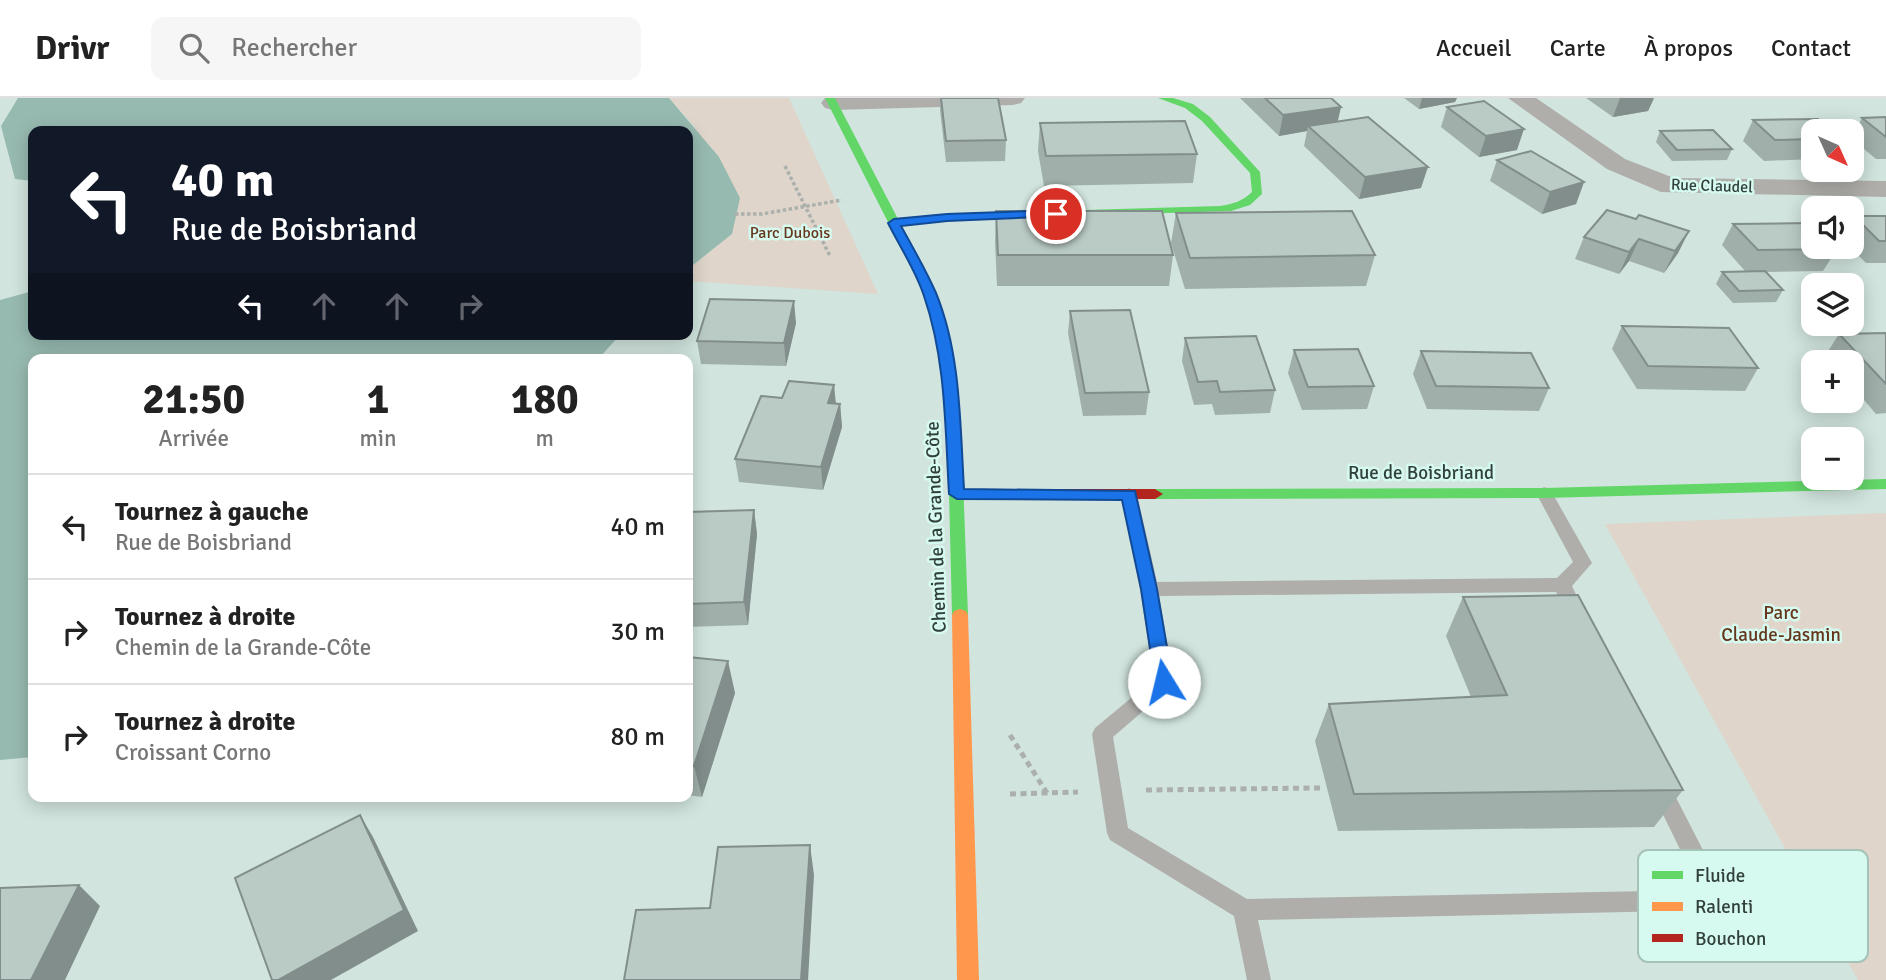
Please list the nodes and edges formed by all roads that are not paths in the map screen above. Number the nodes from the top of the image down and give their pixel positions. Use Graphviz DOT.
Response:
graph roads {
  1 [pos="1013,98"];
  2 [pos="1163,98"];
  3 [pos="1520,98"];
  4 [pos="831,101"];
  5 [pos="1886,189"];
  6 [pos="894,223"];
  7 [pos="1886,484"];
  8 [pos="1544,493"];
  9 [pos="957,494"];
  10 [pos="1129,494"];
  11 [pos="1562,585"];
  12 [pos="1149,589"];
  13 [pos="1586,634"];
  14 [pos="1651,767"];
  15 [pos="1692,850"];
  16 [pos="1638,902"];
  17 [pos="1244,910"];
  18 [pos="968,980"];
  19 [pos="1259,980"];
  1 -- 4 [label="street"];
  2 -- 6 [label="street"];
  3 -- 5 [label="street, Rue Claudel"];
  4 -- 6 [label="street, Chemin de la Grande-Côte"];
  6 -- 9 [label="street, Chemin de la Grande-Côte"];
  7 -- 8 [label="street, Rue de Boisbriand"];
  8 -- 10 [label="street, Rue de Boisbriand"];
  8 -- 11 [label="lane"];
  9 -- 10 [label="street, Rue de Boisbriand"];
  9 -- 18 [label="street, Chemin de la Grande-Côte"];
  10 -- 12 [label="lane"];
  11 -- 12 [label="lane"];
  11 -- 13 [label="lane"];
  12 -- 17 [label="lane"];
  14 -- 15 [label="lane"];
  16 -- 17 [label="lane"];
  17 -- 19 [label="lane"];
}
